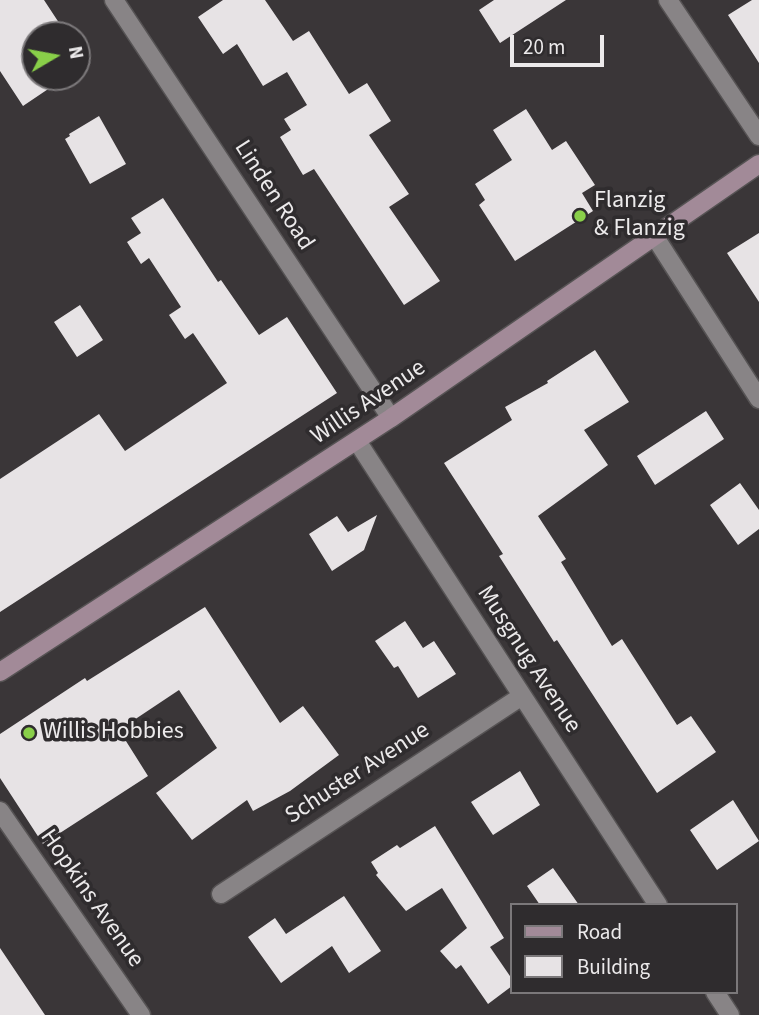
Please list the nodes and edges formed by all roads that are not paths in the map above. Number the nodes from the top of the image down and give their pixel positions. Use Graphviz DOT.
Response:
graph roads {
  1 [pos="114,0"];
  2 [pos="668,0"];
  3 [pos="759,136"];
  4 [pos="759,164"];
  5 [pos="655,237"];
  6 [pos="759,399"];
  7 [pos="391,418"];
  8 [pos="356,441"];
  9 [pos="0,673"];
  10 [pos="522,696"];
  11 [pos="0,811"];
  12 [pos="221,894"];
  13 [pos="657,903"];
  14 [pos="716,994"];
  15 [pos="141,1015"];
  16 [pos="730,1015"];
  1 -- 7 [label="street, Linden Road"];
  2 -- 3 [label="street"];
  4 -- 5 [label="main road, Willis Avenue"];
  5 -- 6 [label="street"];
  5 -- 7 [label="main road, Willis Avenue"];
  7 -- 8 [label="main road, Willis Avenue"];
  8 -- 9 [label="main road, Willis Avenue"];
  8 -- 10 [label="street, Musgnug Avenue"];
  10 -- 12 [label="street, Schuster Avenue"];
  10 -- 13 [label="street, Musgnug Avenue"];
  11 -- 15 [label="street, Hopkins Avenue"];
  14 -- 16 [label="street"];
}
